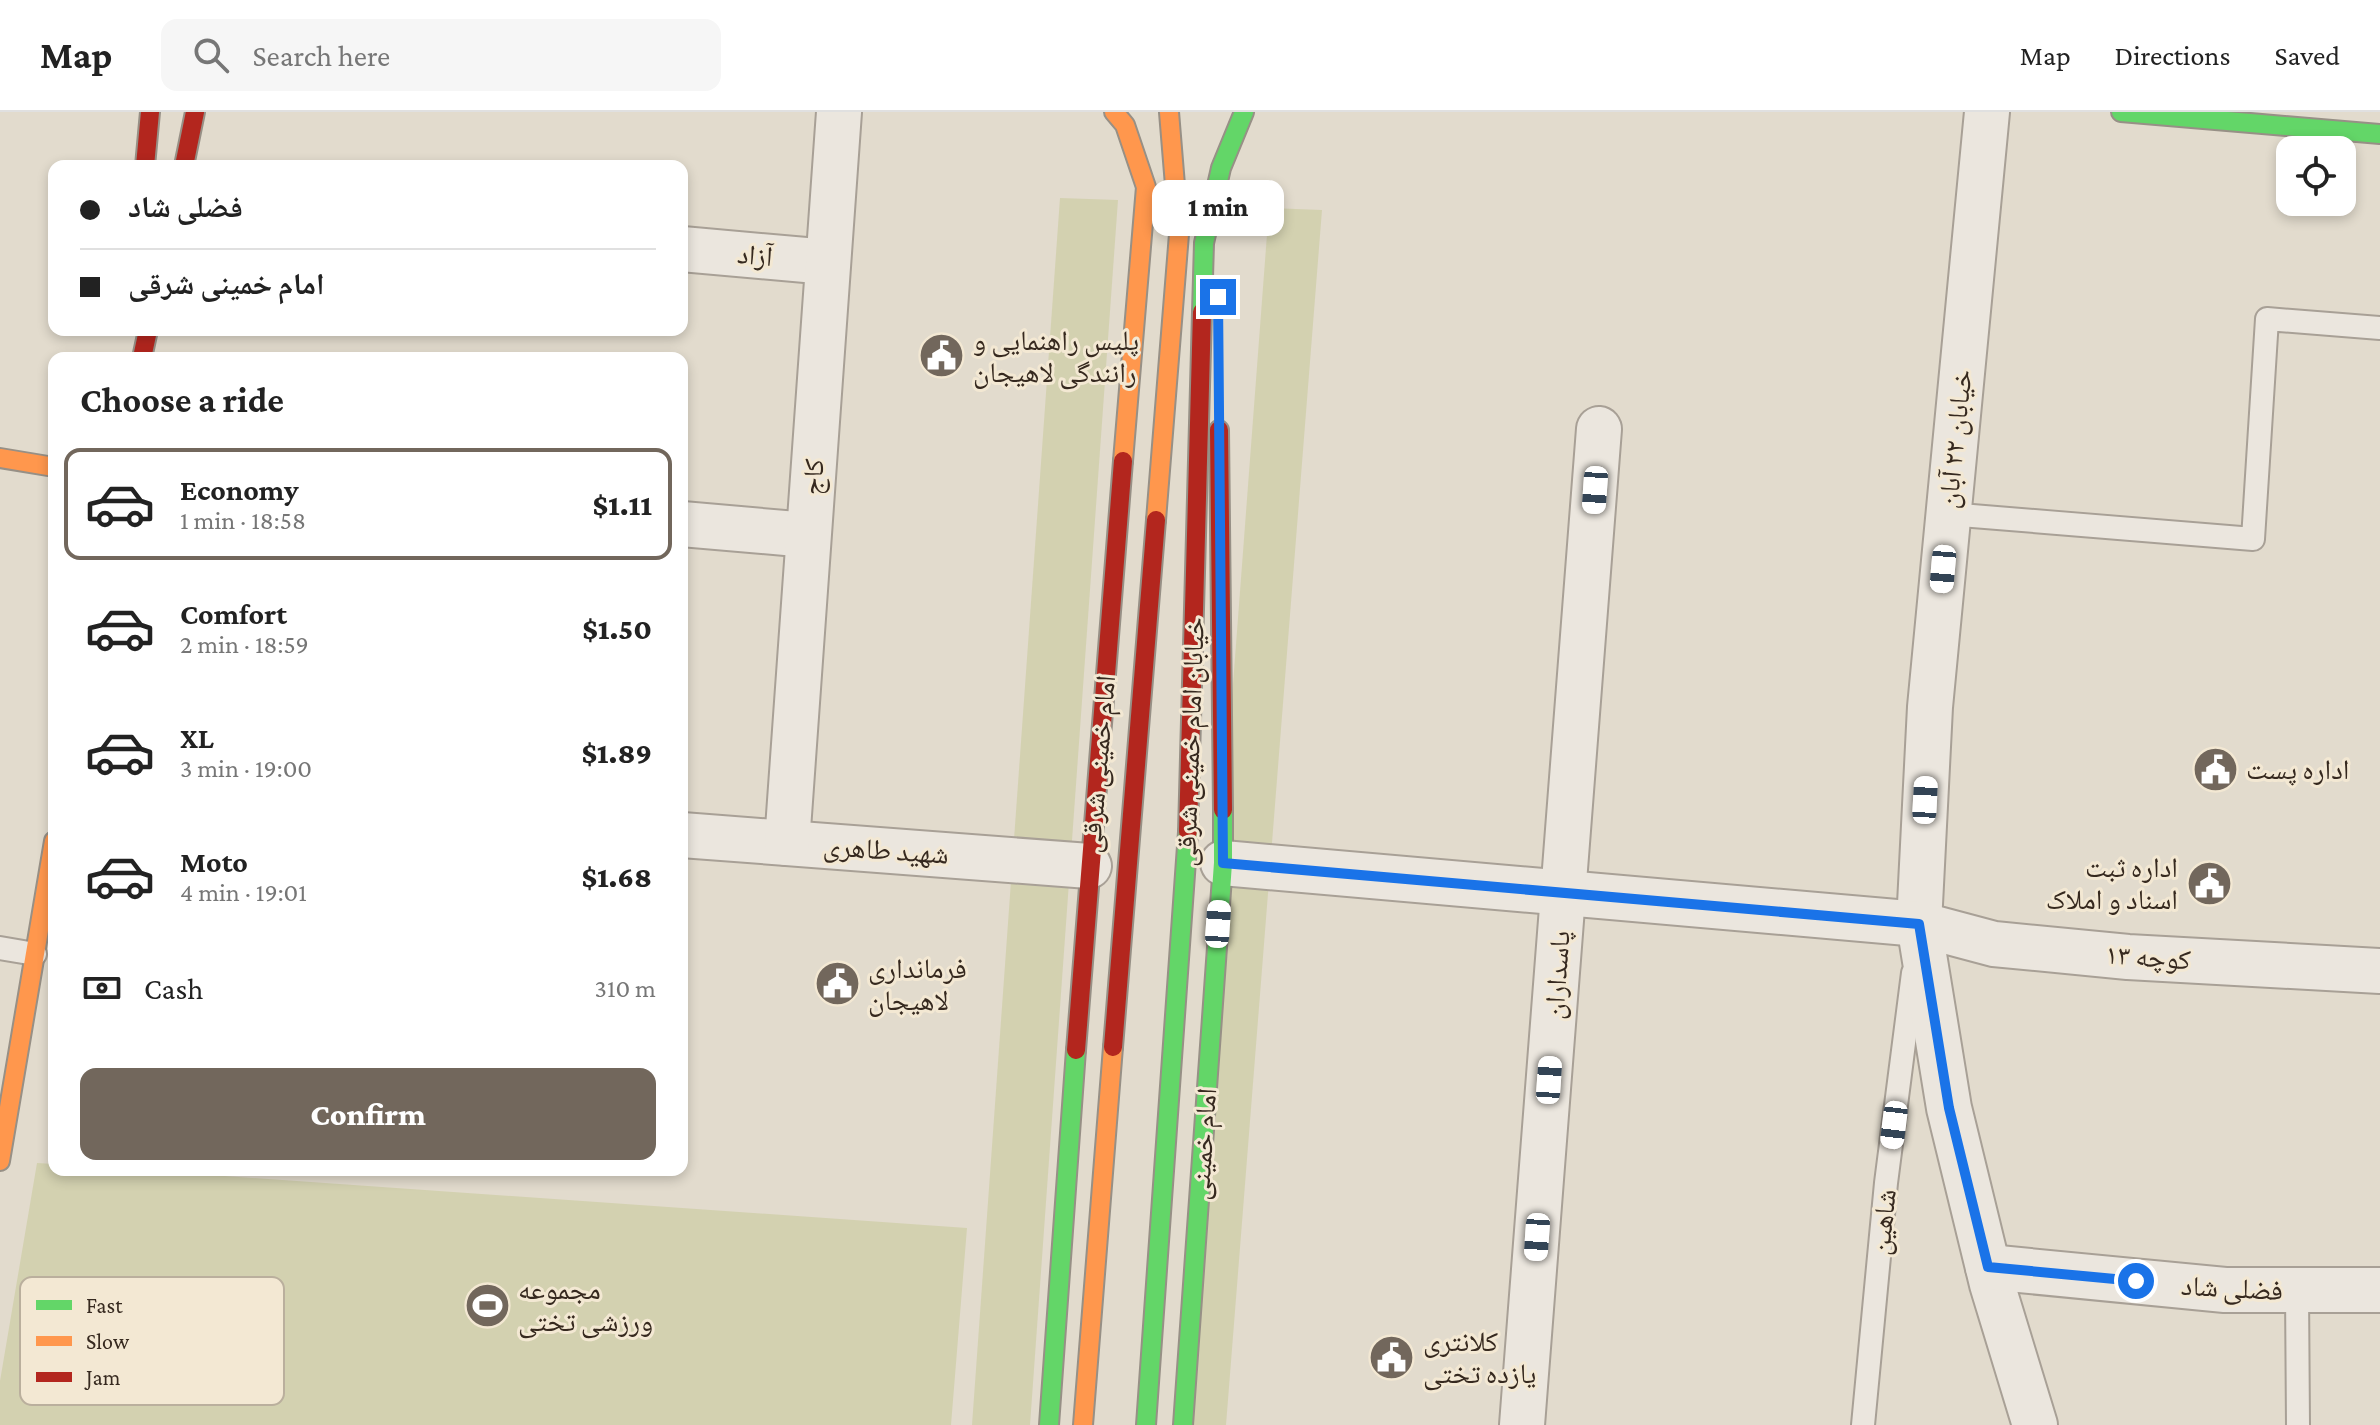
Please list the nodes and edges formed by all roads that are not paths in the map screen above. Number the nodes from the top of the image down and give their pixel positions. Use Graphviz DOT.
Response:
graph roads {
  1 [pos="150,112"];
  2 [pos="195,112"];
  3 [pos="839,112"];
  4 [pos="1114,112"];
  5 [pos="1169,112"];
  6 [pos="1244,112"];
  7 [pos="1987,112"];
  8 [pos="2121,112"];
  9 [pos="2380,134"];
  10 [pos="146,160"];
  11 [pos="185,160"];
  12 [pos="1221,168"];
  13 [pos="688,250"];
  14 [pos="828,262"];
  15 [pos="2380,328"];
  16 [pos="1599,429"];
  17 [pos="0,458"];
  18 [pos="48,466"];
  19 [pos="1948,514"];
  20 [pos="688,525"];
  21 [pos="808,535"];
  22 [pos="688,835"];
  23 [pos="787,843"];
  24 [pos="1223,863"];
  25 [pos="1089,866"];
  26 [pos="48,877"];
  27 [pos="1564,891"];
  28 [pos="1919,924"];
  29 [pos="0,948"];
  30 [pos="35,954"];
  31 [pos="2380,971"];
  32 [pos="0,1161"];
  33 [pos="1988,1267"];
  34 [pos="2380,1290"];
  35 [pos="2297,1291"];
  36 [pos="1049,1425"];
  37 [pos="1083,1425"];
  38 [pos="1146,1425"];
  39 [pos="1183,1425"];
  40 [pos="1522,1425"];
  41 [pos="1863,1425"];
  42 [pos="2035,1425"];
  43 [pos="2298,1425"];
  1 -- 10 [label="main road"];
  2 -- 11 [label="main road"];
  3 -- 14 [label="street, کاج"];
  4 -- 25 [label="main road, امام خمینی شرقی"];
  5 -- 37 [label="main road, خیابان امام خمینی شرقی"];
  6 -- 12 [label="main road, خیابان امام خمینی شرقی"];
  7 -- 19 [label="street, خیابان ۲۲ آبان"];
  8 -- 9 [label="main road"];
  12 -- 24 [label="main road"];
  12 -- 38 [label="main road, خیابان امام خمینی شرقی"];
  13 -- 14 [label="street, آزاد"];
  14 -- 21 [label="street, کاج"];
  15 -- 19 [label="lane"];
  16 -- 27 [label="street, پاسداران"];
  17 -- 18 [label="main road"];
  19 -- 28 [label="street, خیابان ۲۲ آبان"];
  20 -- 21 [label="street"];
  21 -- 23 [label="street, کاج"];
  22 -- 23 [label="street, شهید طاهری"];
  23 -- 25 [label="street, شهید طاهری"];
  24 -- 27 [label="street, کوچه ۱۳"];
  24 -- 39 [label="main road, امام خمینی"];
  25 -- 36 [label="main road, امام خمینی شرقی"];
  26 -- 30 [label="main road"];
  27 -- 28 [label="street, کوچه ۱۳"];
  27 -- 40 [label="street, پاسداران"];
  28 -- 31 [label="street, کوچه ۱۳"];
  28 -- 33 [label="street, خیابان ۲۲ آبان"];
  28 -- 41 [label="lane, شاهین"];
  29 -- 30 [label="lane"];
  30 -- 32 [label="main road"];
  33 -- 35 [label="street, فضلی شاد"];
  33 -- 42 [label="street, خیابان ۲۲ آبان"];
  34 -- 35 [label="street, فضلی شاد"];
  35 -- 43 [label="lane"];
}
